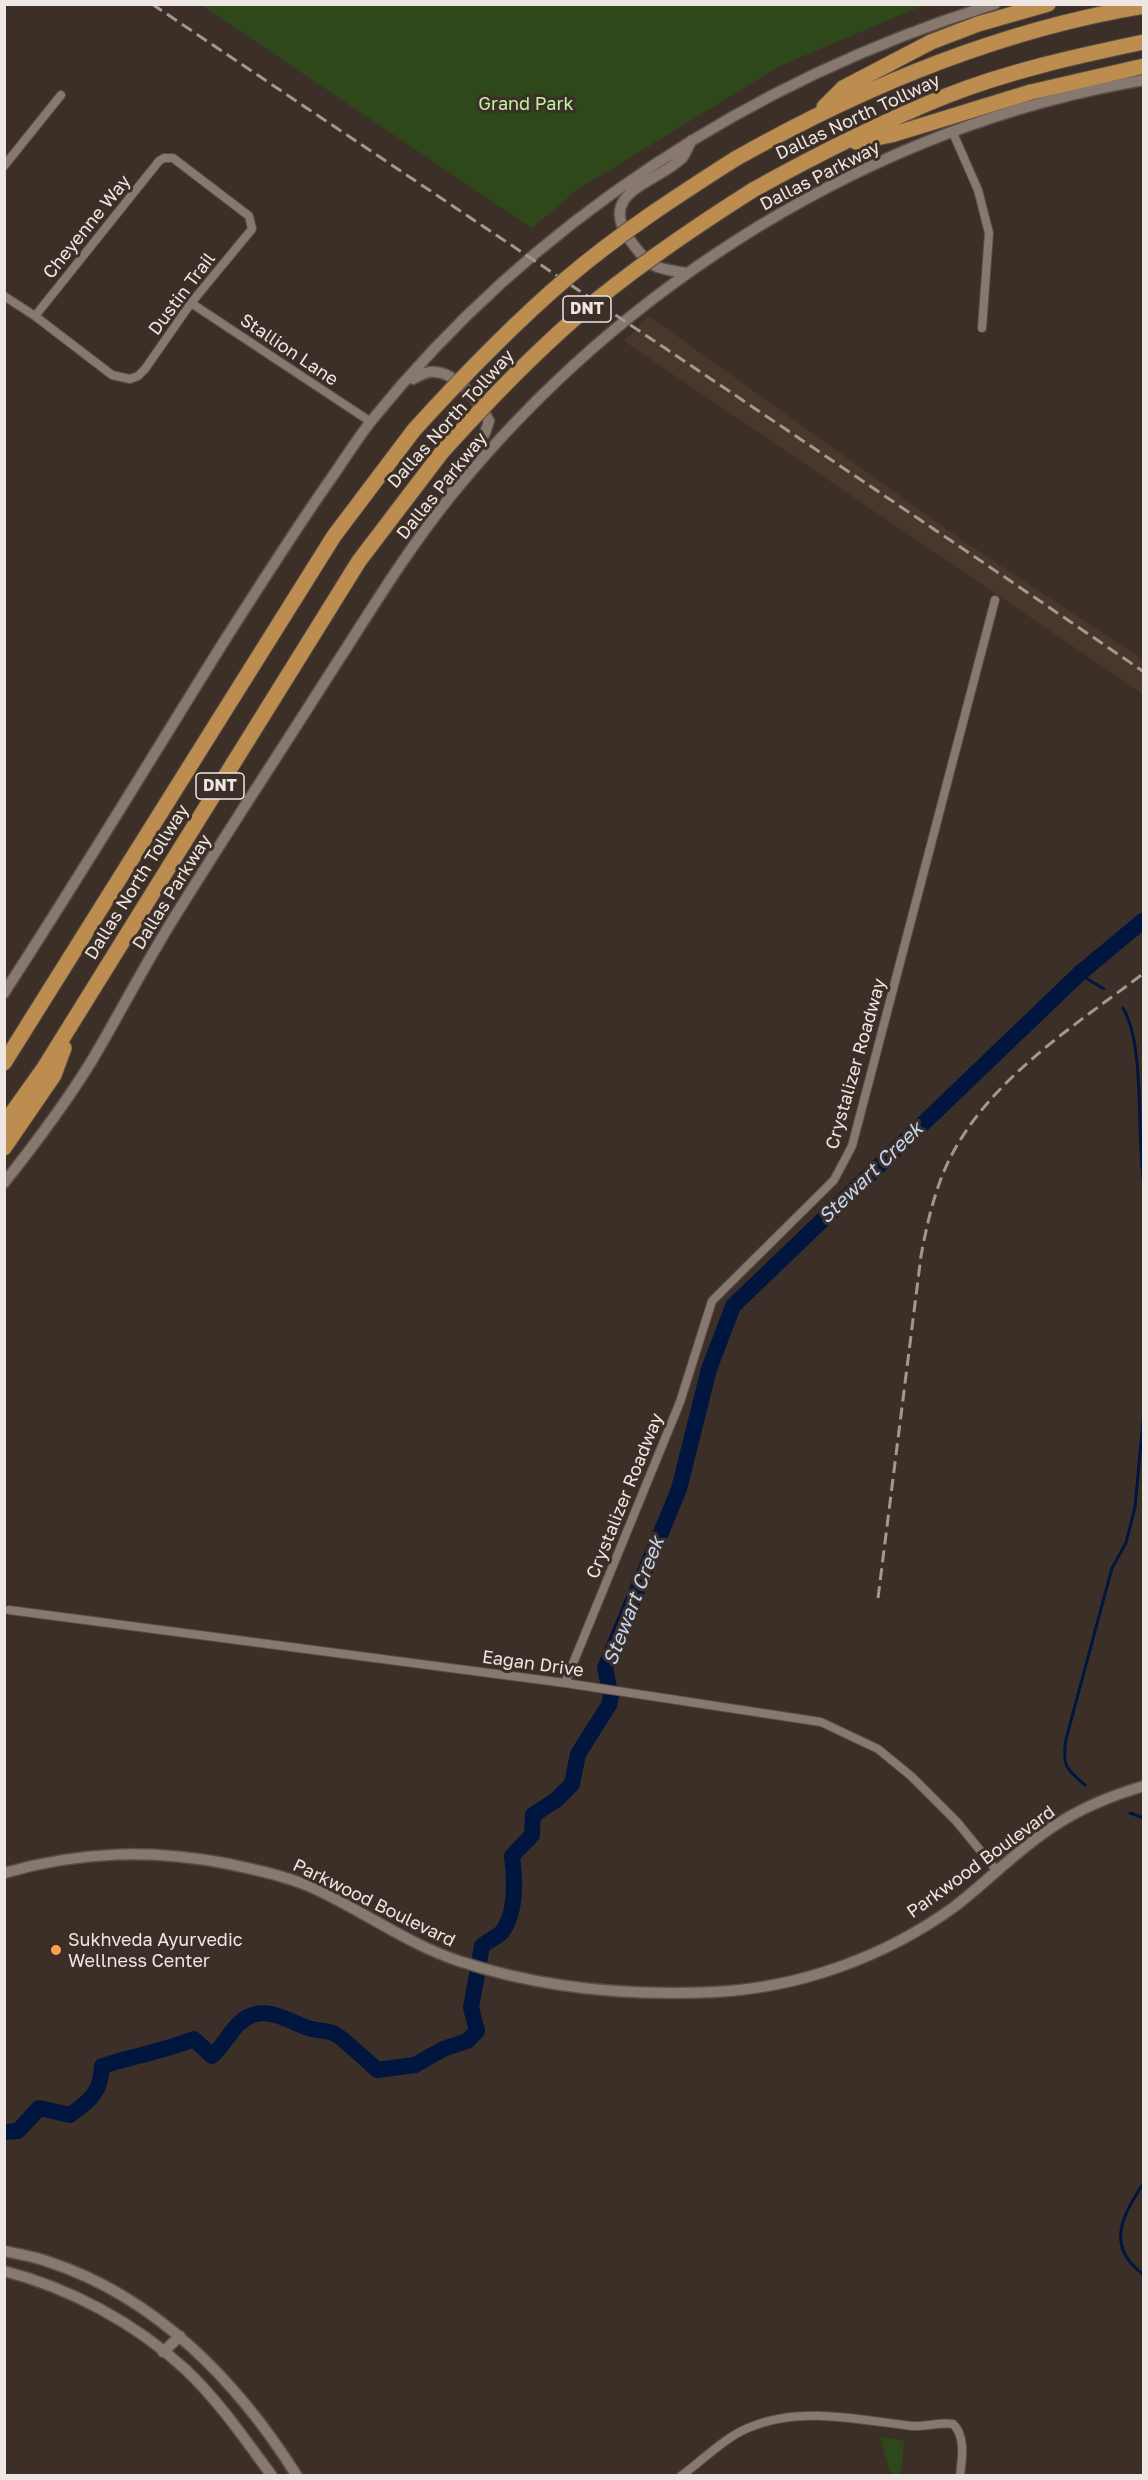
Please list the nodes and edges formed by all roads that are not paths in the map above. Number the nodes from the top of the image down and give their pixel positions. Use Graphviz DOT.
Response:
graph roads {
  1 [pos="995,4"];
  2 [pos="1048,4"];
  3 [pos="1143,6"];
  4 [pos="1143,42"];
  5 [pos="1143,66"];
  6 [pos="1143,80"];
  7 [pos="61,95"];
  8 [pos="816,116"];
  9 [pos="953,133"];
  10 [pos="692,140"];
  11 [pos="829,147"];
  12 [pos="164,158"];
  13 [pos="4,166"];
  14 [pos="687,273"];
  15 [pos="4,296"];
  16 [pos="191,303"];
  17 [pos="35,316"];
  18 [pos="982,328"];
  19 [pos="405,382"];
  20 [pos="371,422"];
  21 [pos="448,500"];
  22 [pos="994,600"];
  23 [pos="4,993"];
  24 [pos="75,1018"];
  25 [pos="4,1062"];
  26 [pos="4,1124"];
  27 [pos="4,1148"];
  28 [pos="4,1184"];
  29 [pos="9,1610"];
  30 [pos="565,1683"];
  31 [pos="1143,1786"];
  32 [pos="997,1871"];
  33 [pos="4,1873"];
  34 [pos="4,2251"];
  35 [pos="4,2271"];
  36 [pos="180,2336"];
  37 [pos="163,2352"];
  38 [pos="272,2475"];
  39 [pos="297,2475"];
  40 [pos="681,2475"];
  41 [pos="960,2475"];
  1 -- 10 [label="main road"];
  2 -- 8 [label="highway"];
  3 -- 8 [label="highway, Dallas North Tollway / DNT"];
  4 -- 11 [label="highway, Dallas North Tollway / DNT"];
  5 -- 11 [label="highway"];
  6 -- 9 [label="main road, Dallas Parkway"];
  7 -- 13 [label="street"];
  8 -- 25 [label="highway, Dallas North Tollway / DNT, bridge"];
  9 -- 14 [label="main road, Dallas Parkway"];
  9 -- 18 [label="street"];
  10 -- 14 [label="main road"];
  10 -- 19 [label="main road"];
  11 -- 24 [label="highway, Dallas North Tollway / DNT, bridge"];
  12 -- 16 [label="street, Dustin Trail"];
  12 -- 17 [label="street, Cheyenne Way"];
  14 -- 21 [label="main road, Dallas Parkway"];
  15 -- 17 [label="street"];
  16 -- 17 [label="street, Dustin Trail"];
  16 -- 20 [label="street, Stallion Lane"];
  19 -- 20 [label="main road"];
  19 -- 21 [label="main road"];
  20 -- 23 [label="main road"];
  21 -- 28 [label="main road, Dallas Parkway"];
  22 -- 30 [label="street, Crystalizer Roadway"];
  24 -- 26 [label="highway, Dallas North Tollway / DNT"];
  24 -- 27 [label="highway"];
  29 -- 30 [label="street, Eagan Drive"];
  30 -- 32 [label="street, Eagan Drive"];
  31 -- 32 [label="main road, Parkwood Boulevard"];
  32 -- 33 [label="main road, Parkwood Boulevard"];
  34 -- 36 [label="main road"];
  35 -- 37 [label="main road"];
  36 -- 37 [label="main road"];
  36 -- 39 [label="main road"];
  37 -- 38 [label="main road"];
  40 -- 41 [label="street"];
}
